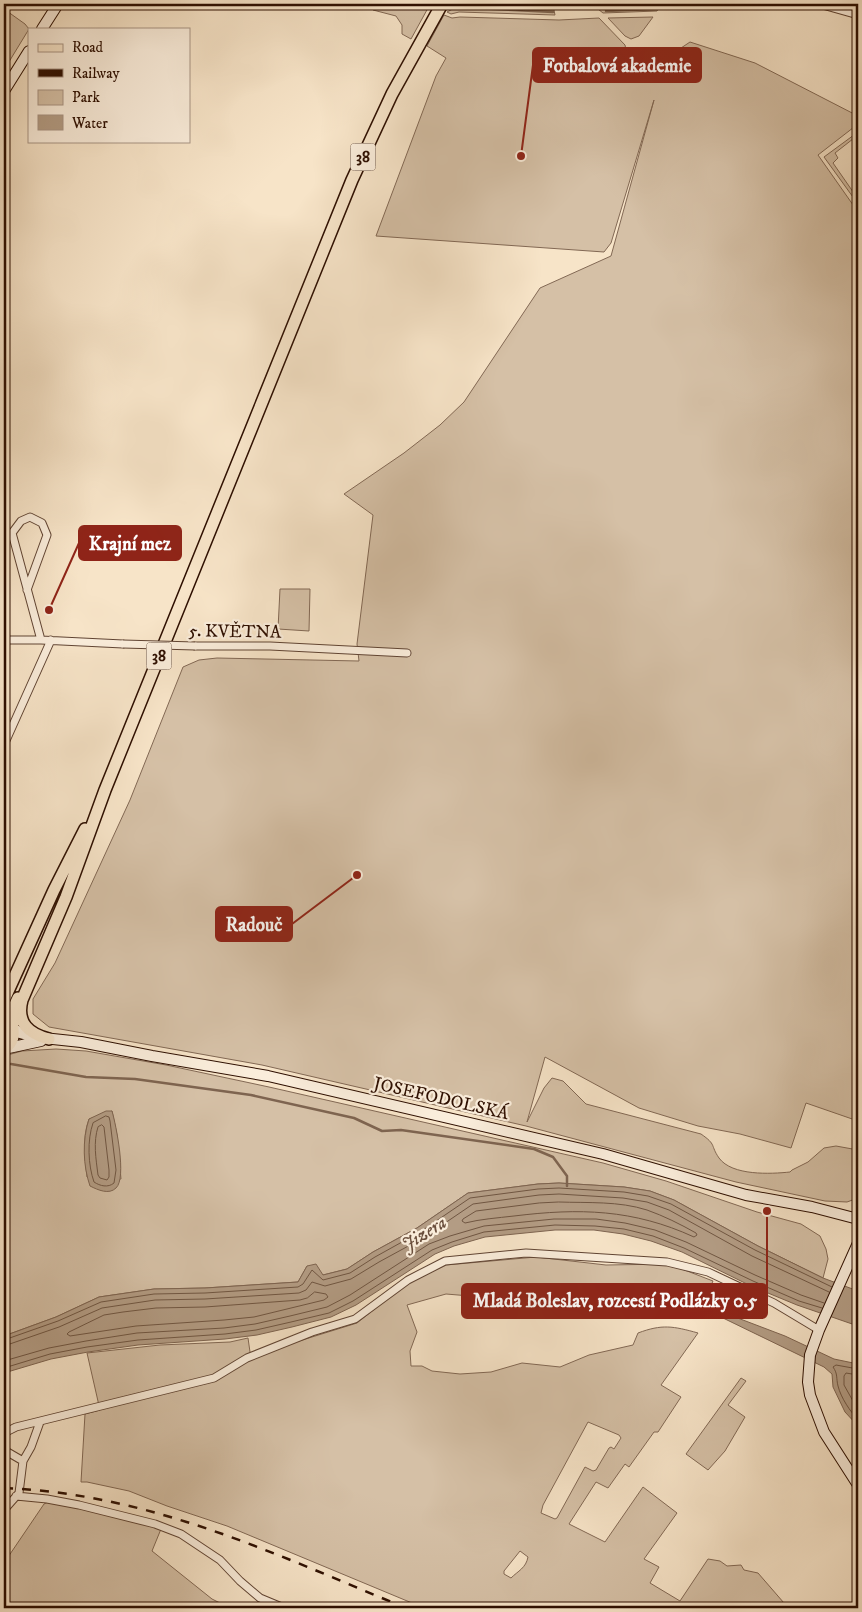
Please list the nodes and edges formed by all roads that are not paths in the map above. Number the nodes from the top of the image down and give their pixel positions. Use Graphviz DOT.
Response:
graph roads {
  1 [pos="58,4"];
  2 [pos="442,4"];
  3 [pos="500,4"];
  4 [pos="538,4"];
  5 [pos="621,4"];
  6 [pos="819,4"];
  7 [pos="858,15"];
  8 [pos="43,28"];
  9 [pos="28,53"];
  10 [pos="4,91"];
  11 [pos="27,590"];
  12 [pos="4,640"];
  13 [pos="41,640"];
  14 [pos="51,640"];
  15 [pos="407,653"];
  16 [pos="4,745"];
  17 [pos="105,790"];
  18 [pos="41,955"];
  19 [pos="4,1000"];
  20 [pos="4,1016"];
  21 [pos="13,1028"];
  22 [pos="49,1039"];
  23 [pos="4,1049"];
  24 [pos="858,1219"];
  25 [pos="856,1248"];
  26 [pos="819,1329"];
  27 [pos="40,1422"];
  28 [pos="4,1433"];
  29 [pos="4,1450"];
  30 [pos="23,1462"];
  31 [pos="858,1485"];
  32 [pos="16,1496"];
  33 [pos="4,1510"];
  34 [pos="284,1608"];
  1 -- 8 [label="main road"];
  2 -- 17 [label="main road, 38"];
  3 -- 4 [label="street"];
  4 -- 5 [label="street"];
  6 -- 7 [label="street"];
  9 -- 10 [label="main road"];
  11 -- 11 [label="street"];
  11 -- 13 [label="street"];
  12 -- 13 [label="street, 5. KVĚTNA"];
  13 -- 14 [label="street, 5. KVĚTNA"];
  14 -- 15 [label="street, 5. KVĚTNA, bridge"];
  14 -- 16 [label="street"];
  17 -- 18 [label="main road, 38"];
  17 -- 19 [label="main road, 38"];
  18 -- 21 [label="main road, 38"];
  18 -- 22 [label="main road"];
  20 -- 21 [label="main road"];
  21 -- 22 [label="main road, JOSEFODOLSKÁ"];
  21 -- 23 [label="main road, 38"];
  22 -- 23 [label="main road"];
  22 -- 24 [label="main road, JOSEFODOLSKÁ"];
  25 -- 26 [label="main road"];
  26 -- 27 [label="street"];
  26 -- 31 [label="main road"];
  27 -- 28 [label="street"];
  27 -- 30 [label="street"];
  29 -- 30 [label="street"];
  30 -- 32 [label="street"];
  32 -- 33 [label="street"];
  32 -- 34 [label="street"];
}
